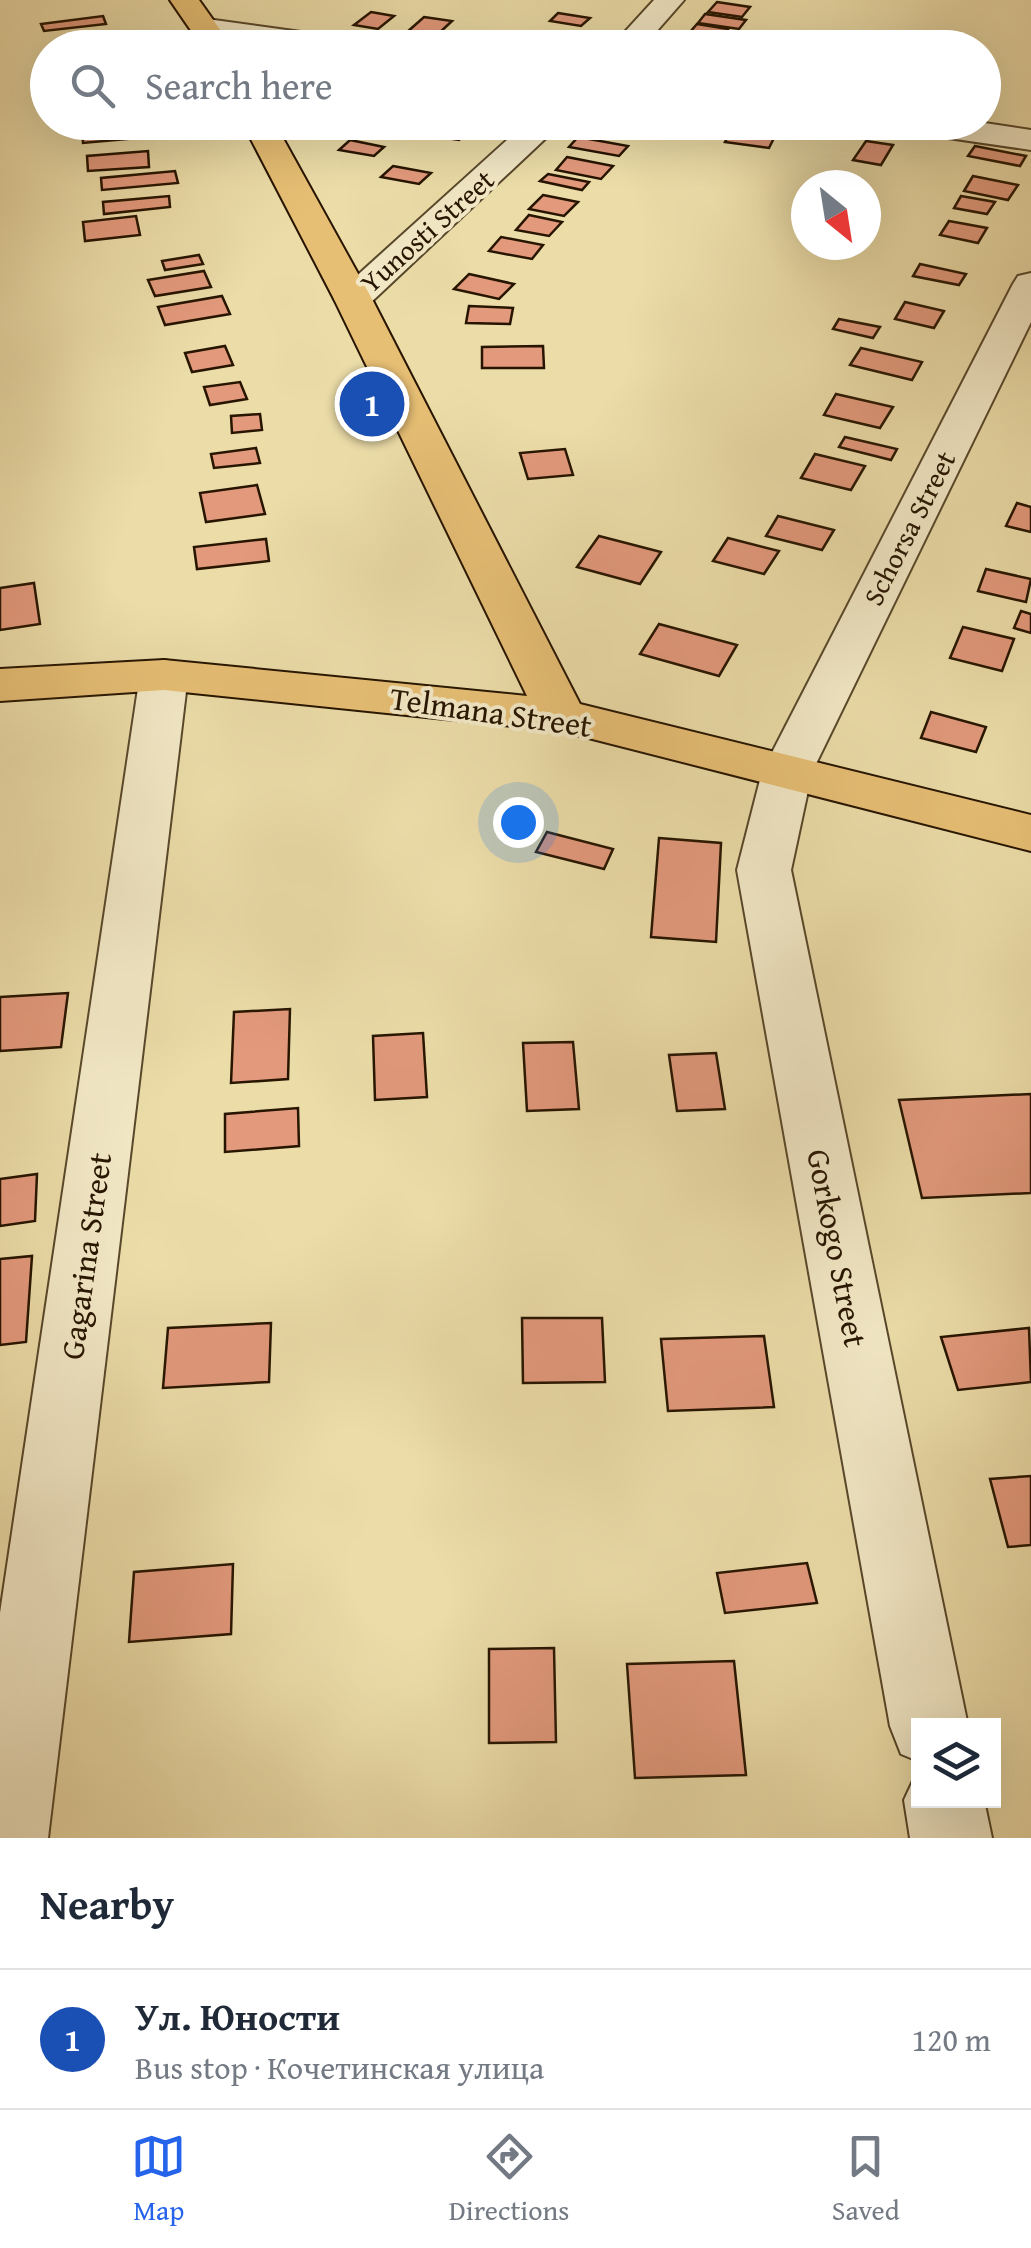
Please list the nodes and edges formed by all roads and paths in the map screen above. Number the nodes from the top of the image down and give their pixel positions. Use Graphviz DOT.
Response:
graph roads {
  1 [pos="184,0"];
  2 [pos="670,0"];
  3 [pos="207,30"];
  4 [pos="641,30"];
  5 [pos="1001,136"];
  6 [pos="268,140"];
  7 [pos="526,140"];
  8 [pos="1031,140"];
  9 [pos="1031,284"];
  10 [pos="353,299"];
  11 [pos="164,675"];
  12 [pos="0,685"];
  13 [pos="561,716"];
  14 [pos="787,772"];
  15 [pos="1031,833"];
  16 [pos="928,1718"];
  17 [pos="945,1808"];
  18 [pos="7,1838"];
  19 [pos="951,1838"];
  1 -- 3 [label="main road"];
  2 -- 4 [label="street"];
  5 -- 8 [label="street"];
  6 -- 10 [label="main road"];
  7 -- 10 [label="street, Yunosti Street"];
  9 -- 14 [label="street, Schorsa Street"];
  10 -- 13 [label="main road"];
  11 -- 12 [label="main road, Telmana Street"];
  11 -- 13 [label="main road, Telmana Street"];
  11 -- 18 [label="street, Gagarina Street"];
  13 -- 14 [label="main road, Telmana Street"];
  14 -- 15 [label="main road, Telmana Street"];
  14 -- 16 [label="street, Gorkogo Street"];
  17 -- 19 [label="street"];
}
